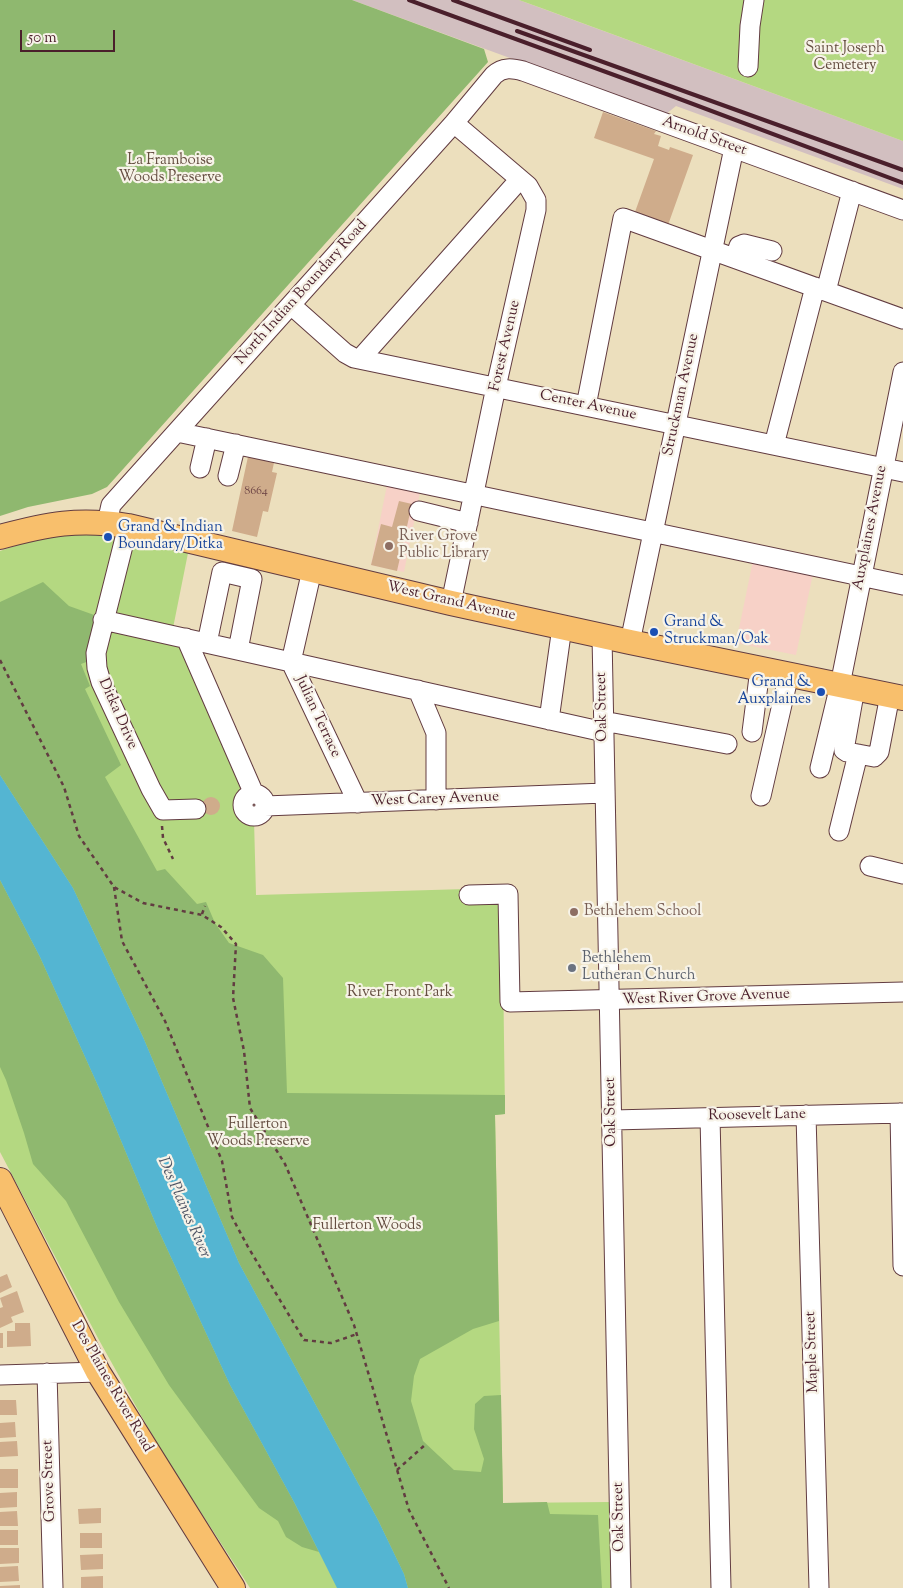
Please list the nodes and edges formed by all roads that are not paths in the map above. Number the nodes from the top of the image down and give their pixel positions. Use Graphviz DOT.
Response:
graph roads {
  1 [pos="754,0"];
  2 [pos="748,67"];
  3 [pos="505,69"];
  4 [pos="454,123"];
  5 [pos="734,148"];
  6 [pos="520,179"];
  7 [pos="852,191"];
  8 [pos="903,210"];
  9 [pos="713,250"];
  10 [pos="772,251"];
  11 [pos="735,258"];
  12 [pos="821,289"];
  13 [pos="291,305"];
  14 [pos="903,319"];
  15 [pos="360,359"];
  16 [pos="903,372"];
  17 [pos="496,387"];
  18 [pos="586,406"];
  19 [pos="676,424"];
  20 [pos="177,432"];
  21 [pos="207,438"];
  22 [pos="236,444"];
  23 [pos="774,445"];
  24 [pos="200,468"];
  25 [pos="883,468"];
  26 [pos="903,472"];
  27 [pos="228,476"];
  28 [pos="474,495"];
  29 [pos="419,511"];
  30 [pos="468,523"];
  31 [pos="118,524"];
  32 [pos="654,532"];
  33 [pos="0,537"];
  34 [pos="312,570"];
  35 [pos="861,576"];
  36 [pos="903,585"];
  37 [pos="451,603"];
  38 [pos="103,620"];
  39 [pos="562,627"];
  40 [pos="602,636"];
  41 [pos="186,638"];
  42 [pos="630,642"];
  43 [pos="207,643"];
  44 [pos="238,650"];
  45 [pos="291,662"];
  46 [pos="760,669"];
  47 [pos="789,674"];
  48 [pos="848,686"];
  49 [pos="418,690"];
  50 [pos="897,696"];
  51 [pos="549,720"];
  52 [pos="604,726"];
  53 [pos="752,732"];
  54 [pos="727,744"];
  55 [pos="858,754"];
  56 [pos="820,768"];
  57 [pos="605,794"];
  58 [pos="761,796"];
  59 [pos="436,800"];
  60 [pos="358,803"];
  61 [pos="196,809"];
  62 [pos="839,830"];
  63 [pos="870,866"];
  64 [pos="903,874"];
  65 [pos="469,895"];
  66 [pos="903,992"];
  67 [pos="609,1001"];
  68 [pos="901,1113"];
  69 [pos="806,1115"];
  70 [pos="710,1117"];
  71 [pos="612,1120"];
  72 [pos="0,1180"];
  73 [pos="903,1266"];
  74 [pos="98,1372"];
  75 [pos="47,1373"];
  76 [pos="0,1375"];
  77 [pos="54,1588"];
  78 [pos="233,1588"];
  79 [pos="621,1588"];
  80 [pos="721,1588"];
  81 [pos="819,1588"];
  1 -- 2 [label="street"];
  3 -- 4 [label="street, North Indian Boundary Road"];
  3 -- 5 [label="street, Arnold Street"];
  4 -- 6 [label="street, Forest Avenue"];
  4 -- 13 [label="street, North Indian Boundary Road"];
  5 -- 7 [label="street, Arnold Street"];
  5 -- 9 [label="street, Struckman Avenue"];
  6 -- 15 [label="street"];
  6 -- 17 [label="street, Forest Avenue"];
  7 -- 8 [label="street, Arnold Street"];
  7 -- 12 [label="street"];
  9 -- 11 [label="street"];
  9 -- 18 [label="street"];
  9 -- 19 [label="street, Struckman Avenue"];
  10 -- 11 [label="street"];
  11 -- 12 [label="street"];
  12 -- 14 [label="street"];
  12 -- 23 [label="street"];
  13 -- 15 [label="street, Center Avenue"];
  13 -- 20 [label="street, North Indian Boundary Road"];
  15 -- 17 [label="street, Center Avenue"];
  16 -- 25 [label="street, Auxplaines Avenue"];
  17 -- 18 [label="street, Center Avenue"];
  17 -- 28 [label="street, Forest Avenue"];
  18 -- 19 [label="street, Center Avenue"];
  19 -- 23 [label="street, Center Avenue"];
  19 -- 32 [label="street, Struckman Avenue"];
  20 -- 21 [label="street"];
  20 -- 31 [label="street, North Indian Boundary Road"];
  21 -- 22 [label="street"];
  21 -- 24 [label="street"];
  22 -- 27 [label="street"];
  22 -- 28 [label="street"];
  23 -- 25 [label="street, Center Avenue"];
  25 -- 26 [label="street, Center Avenue"];
  25 -- 35 [label="street, Auxplaines Avenue"];
  28 -- 30 [label="street, Forest Avenue"];
  28 -- 32 [label="street"];
  29 -- 30 [label="street"];
  30 -- 37 [label="street, Forest Avenue"];
  31 -- 33 [label="main road, West Grand Avenue"];
  31 -- 34 [label="main road, West Grand Avenue"];
  31 -- 38 [label="street, Ditka Drive"];
  32 -- 35 [label="street"];
  32 -- 42 [label="street, Struckman Avenue"];
  34 -- 37 [label="main road, West Grand Avenue"];
  34 -- 45 [label="street, Julian Terrace"];
  35 -- 36 [label="street"];
  35 -- 48 [label="street, Auxplaines Avenue"];
  37 -- 39 [label="main road, West Grand Avenue"];
  38 -- 41 [label="street"];
  38 -- 61 [label="street, Ditka Drive"];
  39 -- 40 [label="main road, West Grand Avenue"];
  39 -- 51 [label="street"];
  40 -- 42 [label="main road, West Grand Avenue"];
  40 -- 52 [label="street, Oak Street"];
  41 -- 43 [label="street"];
  41 -- 60 [label="street, West Carey Avenue"];
  42 -- 46 [label="main road, West Grand Avenue"];
  43 -- 44 [label="street"];
  43 -- 44 [label="street"];
  44 -- 45 [label="street"];
  45 -- 49 [label="street"];
  45 -- 60 [label="street, Julian Terrace"];
  46 -- 47 [label="main road, West Grand Avenue"];
  46 -- 53 [label="street"];
  47 -- 48 [label="main road, West Grand Avenue"];
  47 -- 58 [label="street"];
  48 -- 50 [label="main road, West Grand Avenue"];
  48 -- 55 [label="street"];
  48 -- 56 [label="street"];
  49 -- 51 [label="street"];
  49 -- 59 [label="street"];
  50 -- 55 [label="street"];
  51 -- 52 [label="street"];
  52 -- 54 [label="street"];
  52 -- 57 [label="street, Oak Street"];
  55 -- 62 [label="street"];
  57 -- 59 [label="street, West Carey Avenue"];
  57 -- 67 [label="street, Oak Street"];
  59 -- 60 [label="street, West Carey Avenue"];
  63 -- 64 [label="street"];
  65 -- 67 [label="street, West River Grove Avenue"];
  66 -- 67 [label="street, West River Grove Avenue"];
  67 -- 71 [label="street, Oak Street"];
  68 -- 69 [label="street, Roosevelt Lane"];
  68 -- 73 [label="street"];
  69 -- 70 [label="street, Roosevelt Lane"];
  69 -- 81 [label="street, Maple Street"];
  70 -- 71 [label="street, Roosevelt Lane"];
  70 -- 80 [label="street"];
  71 -- 79 [label="street, Oak Street"];
  72 -- 74 [label="main road, Des Plaines River Road"];
  74 -- 75 [label="street"];
  74 -- 78 [label="main road, Des Plaines River Road"];
  75 -- 76 [label="street"];
  75 -- 77 [label="street, Grove Street"];
}
